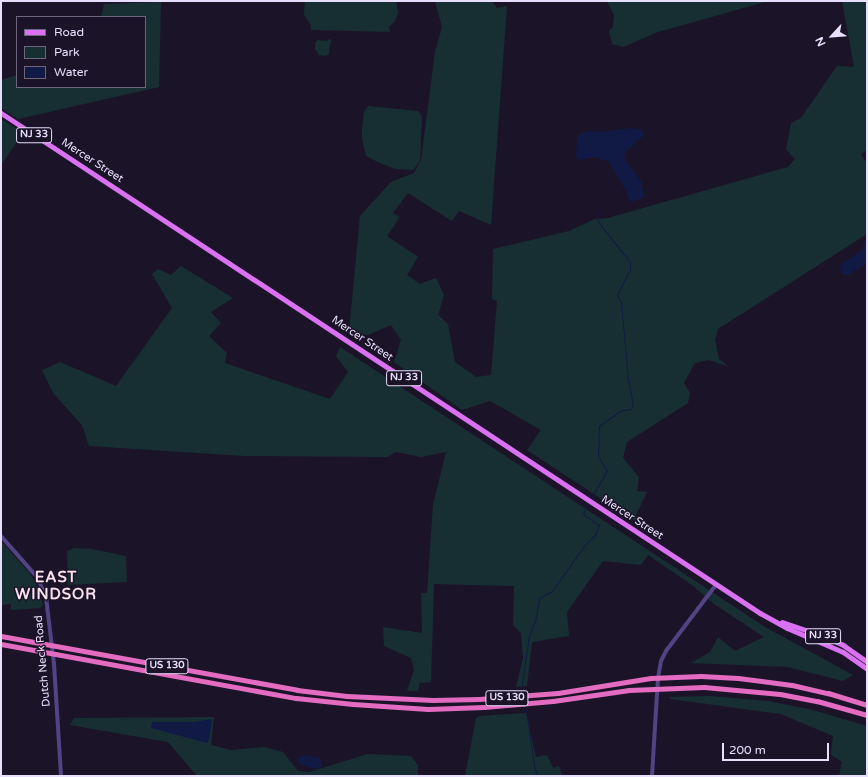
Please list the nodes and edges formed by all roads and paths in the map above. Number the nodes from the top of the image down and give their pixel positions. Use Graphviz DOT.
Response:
graph roads {
  1 [pos="1,114"];
  2 [pos="1,536"];
  3 [pos="716,585"];
  4 [pos="774,619"];
  5 [pos="1,636"];
  6 [pos="1,644"];
  7 [pos="52,645"];
  8 [pos="53,653"];
  9 [pos="867,662"];
  10 [pos="867,669"];
  11 [pos="658,678"];
  12 [pos="657,688"];
  13 [pos="867,705"];
  14 [pos="867,715"];
  15 [pos="61,776"];
  16 [pos="652,776"];
  1 -- 3 [label="main road, Mercer Street / NJ 33"];
  2 -- 7 [label="street, Dutch Neck Road"];
  3 -- 4 [label="main road, Mercer Street / NJ 33"];
  3 -- 11 [label="street"];
  4 -- 9 [label="main road, Mercer Street / NJ 33"];
  4 -- 10 [label="main road, Mercer Street / NJ 33"];
  5 -- 7 [label="highway, US 130"];
  6 -- 8 [label="highway, US 130"];
  7 -- 8 [label="street, Dutch Neck Road"];
  7 -- 11 [label="highway, US 130"];
  8 -- 12 [label="highway, US 130"];
  8 -- 15 [label="street, Dutch Neck Road"];
  11 -- 12 [label="street"];
  11 -- 13 [label="highway, US 130"];
  12 -- 14 [label="highway, US 130"];
  12 -- 16 [label="street"];
}
